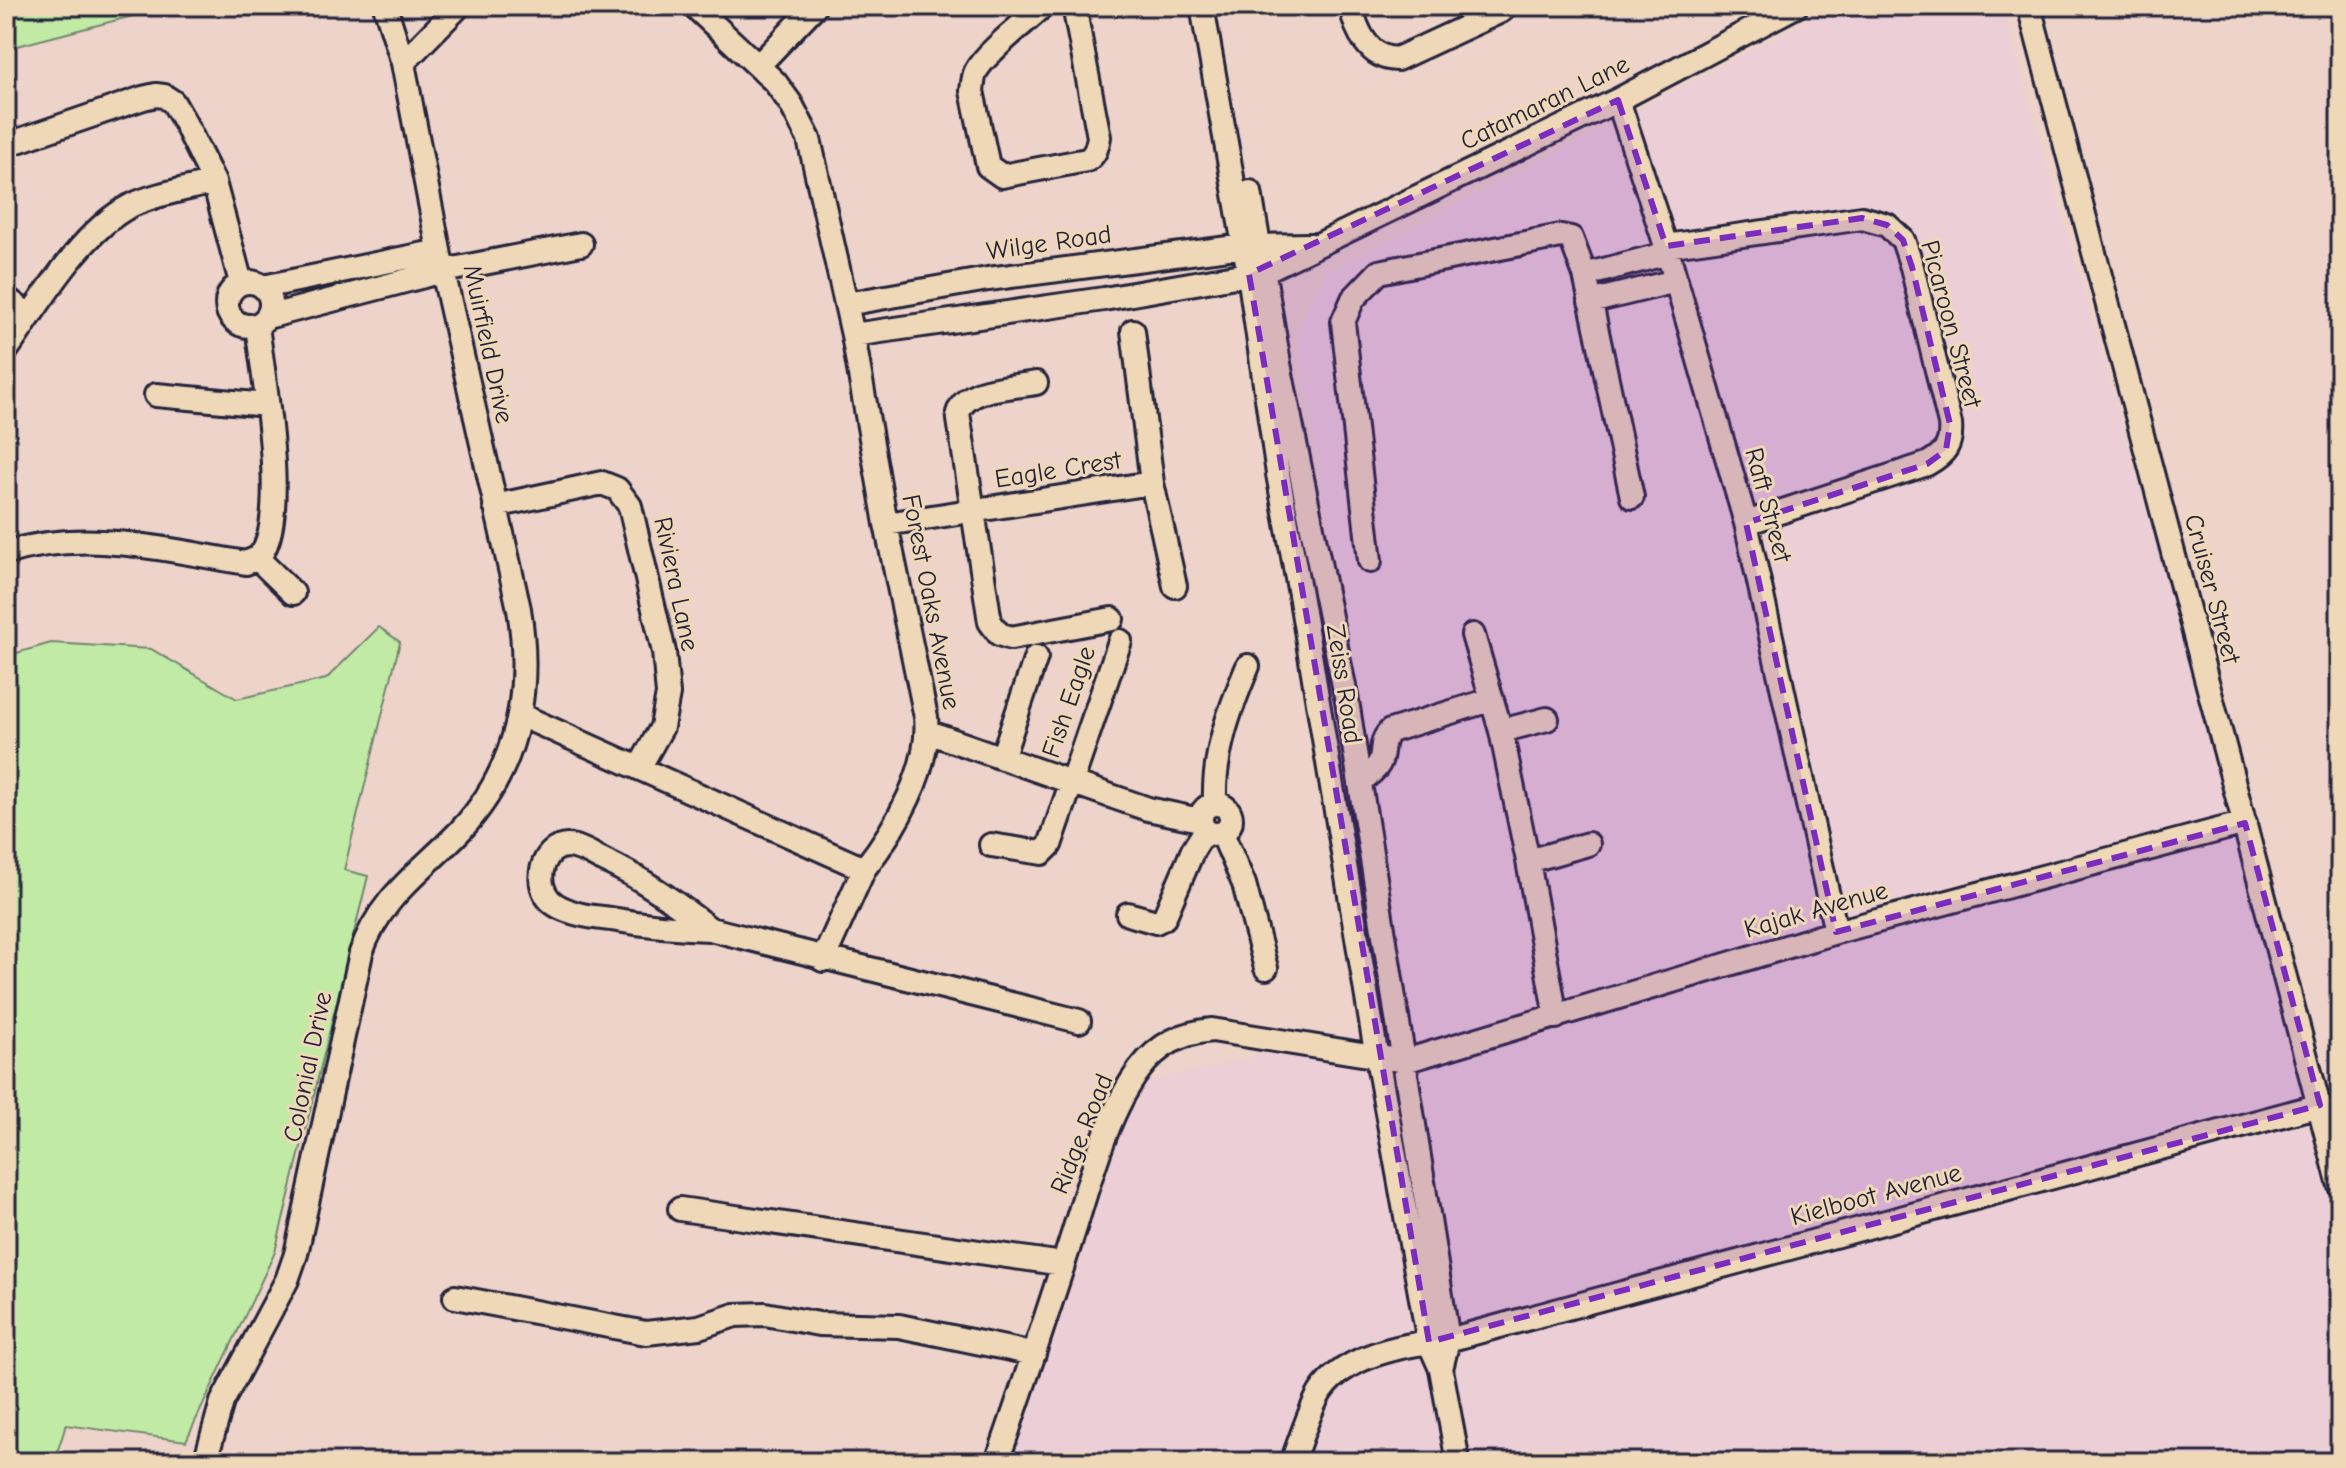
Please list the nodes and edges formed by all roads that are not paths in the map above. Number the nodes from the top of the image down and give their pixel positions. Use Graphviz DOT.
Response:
graph roads {
  1 [pos="385,6"];
  2 [pos="459,6"];
  3 [pos="694,6"];
  4 [pos="815,6"];
  5 [pos="1043,6"];
  6 [pos="1074,6"];
  7 [pos="1202,6"];
  8 [pos="1213,6"];
  9 [pos="1351,6"];
  10 [pos="1507,6"];
  11 [pos="1796,6"];
  12 [pos="2029,6"];
  13 [pos="403,63"];
  14 [pos="758,66"];
  15 [pos="1618,100"];
  16 [pos="6,145"];
  17 [pos="214,182"];
  18 [pos="581,244"];
  19 [pos="1252,245"];
  20 [pos="1318,245"];
  21 [pos="1667,250"];
  22 [pos="441,261"];
  23 [pos="1257,272"];
  24 [pos="1585,275"];
  25 [pos="988,279"];
  26 [pos="1676,281"];
  27 [pos="252,285"];
  28 [pos="6,298"];
  29 [pos="1590,302"];
  30 [pos="846,304"];
  31 [pos="996,315"];
  32 [pos="30,316"];
  33 [pos="262,321"];
  34 [pos="1133,331"];
  35 [pos="853,335"];
  36 [pos="6,351"];
  37 [pos="1036,383"];
  38 [pos="156,395"];
  39 [pos="267,405"];
  40 [pos="1152,483"];
  41 [pos="1632,497"];
  42 [pos="495,506"];
  43 [pos="973,512"];
  44 [pos="1746,523"];
  45 [pos="886,524"];
  46 [pos="6,553"];
  47 [pos="257,558"];
  48 [pos="1370,561"];
  49 [pos="1175,586"];
  50 [pos="293,593"];
  51 [pos="1112,619"];
  52 [pos="1473,635"];
  53 [pos="1120,641"];
  54 [pos="1036,657"];
  55 [pos="1248,666"];
  56 [pos="1490,700"];
  57 [pos="520,715"];
  58 [pos="1547,719"];
  59 [pos="1501,731"];
  60 [pos="928,732"];
  61 [pos="1002,758"];
  62 [pos="639,768"];
  63 [pos="1360,781"];
  64 [pos="1071,782"];
  65 [pos="1211,822"];
  66 [pos="2245,823"];
  67 [pos="1588,844"];
  68 [pos="991,845"];
  69 [pos="1528,861"];
  70 [pos="864,869"];
  71 [pos="1128,914"];
  72 [pos="710,929"];
  73 [pos="1836,932"];
  74 [pos="823,960"];
  75 [pos="1266,968"];
  76 [pos="1556,1017"];
  77 [pos="1079,1021"];
  78 [pos="1377,1058"];
  79 [pos="1405,1061"];
  80 [pos="2320,1105"];
  81 [pos="2340,1186"];
  82 [pos="680,1209"];
  83 [pos="1063,1264"];
  84 [pos="455,1297"];
  85 [pos="1438,1341"];
  86 [pos="1034,1354"];
  87 [pos="205,1462"];
  88 [pos="997,1462"];
  89 [pos="1292,1462"];
  90 [pos="1458,1462"];
  1 -- 13 [label="street, Muirfield Drive"];
  2 -- 13 [label="street"];
  3 -- 14 [label="street, Forest Oaks Avenue"];
  4 -- 14 [label="street"];
  5 -- 6 [label="street"];
  7 -- 19 [label="street, Zeiss Road"];
  8 -- 19 [label="street, Zeiss Road"];
  9 -- 10 [label="street"];
  11 -- 15 [label="street, Catamaran Lane"];
  12 -- 66 [label="street, Cruiser Street"];
  13 -- 22 [label="street, Muirfield Drive"];
  14 -- 30 [label="street, Forest Oaks Avenue"];
  15 -- 20 [label="street, Catamaran Lane"];
  15 -- 21 [label="street, Raft Street"];
  16 -- 17 [label="street"];
  17 -- 27 [label="street"];
  17 -- 32 [label="street"];
  18 -- 22 [label="street"];
  19 -- 20 [label="street, Catamaran Lane"];
  19 -- 23 [label="street, Zeiss Road"];
  19 -- 25 [label="street, Wilge Road"];
  20 -- 23 [label="street, Catamaran Lane"];
  21 -- 24 [label="street, Picaroon Street"];
  21 -- 26 [label="street, Raft Street"];
  21 -- 44 [label="street, Picaroon Street"];
  22 -- 27 [label="street"];
  22 -- 33 [label="street"];
  22 -- 42 [label="street, Muirfield Drive"];
  23 -- 31 [label="street"];
  23 -- 63 [label="street, Zeiss Road"];
  23 -- 78 [label="street, Zeiss Road"];
  24 -- 29 [label="street"];
  24 -- 48 [label="street"];
  25 -- 30 [label="street, Wilge Road"];
  25 -- 31 [label="street"];
  26 -- 29 [label="street"];
  26 -- 44 [label="street, Raft Street"];
  27 -- 33 [label="street"];
  27 -- 33 [label="street"];
  28 -- 32 [label="street"];
  29 -- 41 [label="street"];
  30 -- 35 [label="street, Forest Oaks Avenue"];
  31 -- 35 [label="street"];
  32 -- 36 [label="street"];
  33 -- 39 [label="street"];
  34 -- 40 [label="street, Eagle Crest"];
  35 -- 45 [label="street, Forest Oaks Avenue"];
  37 -- 43 [label="street, Eagle Crest"];
  38 -- 39 [label="street"];
  39 -- 47 [label="street"];
  40 -- 43 [label="street, Eagle Crest"];
  40 -- 49 [label="street, Eagle Crest"];
  42 -- 57 [label="street, Muirfield Drive"];
  42 -- 62 [label="street, Riviera Lane"];
  43 -- 45 [label="street, Eagle Crest"];
  43 -- 51 [label="street, Eagle Crest"];
  44 -- 73 [label="street, Raft Street"];
  45 -- 60 [label="street, Forest Oaks Avenue"];
  46 -- 47 [label="street"];
  47 -- 50 [label="street"];
  52 -- 56 [label="street"];
  53 -- 64 [label="street, Fish Eagle"];
  54 -- 61 [label="street"];
  55 -- 65 [label="street"];
  56 -- 59 [label="street"];
  56 -- 63 [label="street"];
  57 -- 62 [label="street"];
  57 -- 87 [label="street, Colonial Drive"];
  58 -- 59 [label="street"];
  59 -- 69 [label="street"];
  60 -- 61 [label="street, Fish Eagle"];
  60 -- 70 [label="street, Forest Oaks Avenue"];
  61 -- 64 [label="street, Fish Eagle"];
  62 -- 70 [label="street"];
  63 -- 79 [label="street, Zeiss Road"];
  64 -- 65 [label="street, Fish Eagle"];
  64 -- 68 [label="street, Fish Eagle"];
  65 -- 71 [label="street"];
  65 -- 75 [label="street"];
  66 -- 73 [label="street, Kajak Avenue"];
  66 -- 80 [label="street, Cruiser Street"];
  67 -- 69 [label="street"];
  69 -- 76 [label="street"];
  70 -- 74 [label="street, Forest Oaks Avenue"];
  72 -- 72 [label="street"];
  72 -- 74 [label="street"];
  73 -- 76 [label="street, Kajak Avenue"];
  74 -- 77 [label="street"];
  76 -- 79 [label="street, Kajak Avenue"];
  78 -- 79 [label="street, Ridge Road"];
  78 -- 83 [label="street, Ridge Road"];
  78 -- 85 [label="street, Zeiss Road"];
  79 -- 85 [label="street, Zeiss Road"];
  80 -- 81 [label="street, Cruiser Street"];
  80 -- 85 [label="street, Kielboot Avenue"];
  82 -- 83 [label="street"];
  83 -- 86 [label="street, Ridge Road"];
  84 -- 86 [label="street"];
  85 -- 89 [label="street, Kielboot Avenue"];
  85 -- 90 [label="street, Zeiss Road"];
  86 -- 88 [label="street, Ridge Road"];
}
